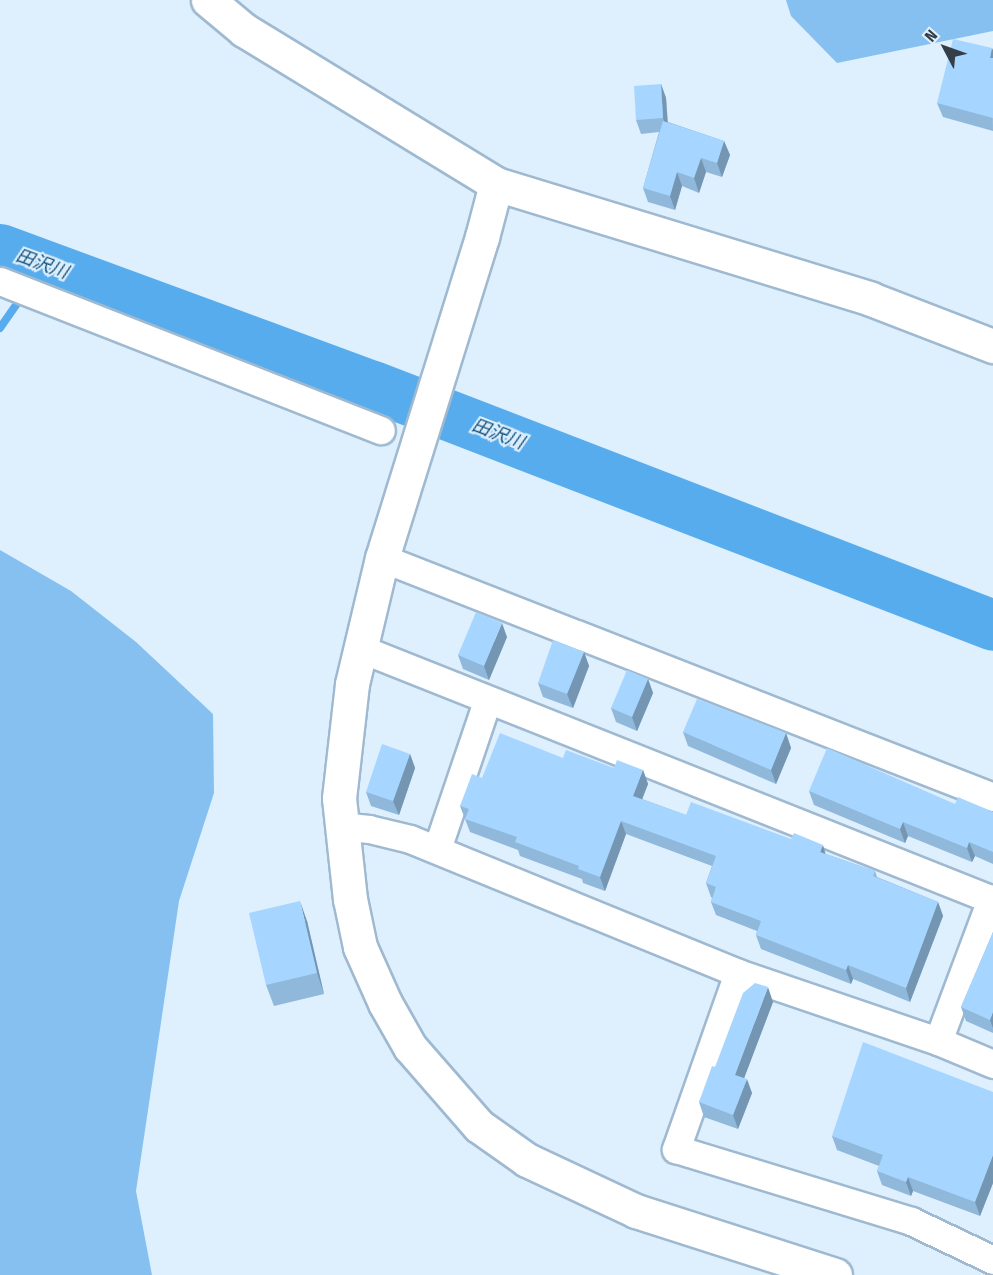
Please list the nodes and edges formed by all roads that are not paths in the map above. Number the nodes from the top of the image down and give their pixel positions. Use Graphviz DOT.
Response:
graph roads {
  1 [pos="208,0"];
  2 [pos="496,184"];
  3 [pos="0,281"];
  4 [pos="993,346"];
  5 [pos="381,430"];
  6 [pos="382,558"];
  7 [pos="359,648"];
  8 [pos="488,702"];
  9 [pos="993,797"];
  10 [pos="340,826"];
  11 [pos="437,849"];
  12 [pos="992,899"];
  13 [pos="738,973"];
  14 [pos="938,1041"];
  15 [pos="993,1064"];
  16 [pos="993,1260"];
  17 [pos="835,1275"];
  1 -- 2 [label="street"];
  2 -- 4 [label="street"];
  2 -- 6 [label="street"];
  3 -- 5 [label="street"];
  6 -- 7 [label="street"];
  6 -- 9 [label="street"];
  7 -- 8 [label="street"];
  7 -- 10 [label="street"];
  8 -- 11 [label="street"];
  8 -- 12 [label="street"];
  10 -- 11 [label="street"];
  10 -- 17 [label="street"];
  11 -- 13 [label="street"];
  12 -- 14 [label="street"];
  13 -- 14 [label="street"];
  13 -- 16 [label="street"];
  14 -- 15 [label="street"];
}
